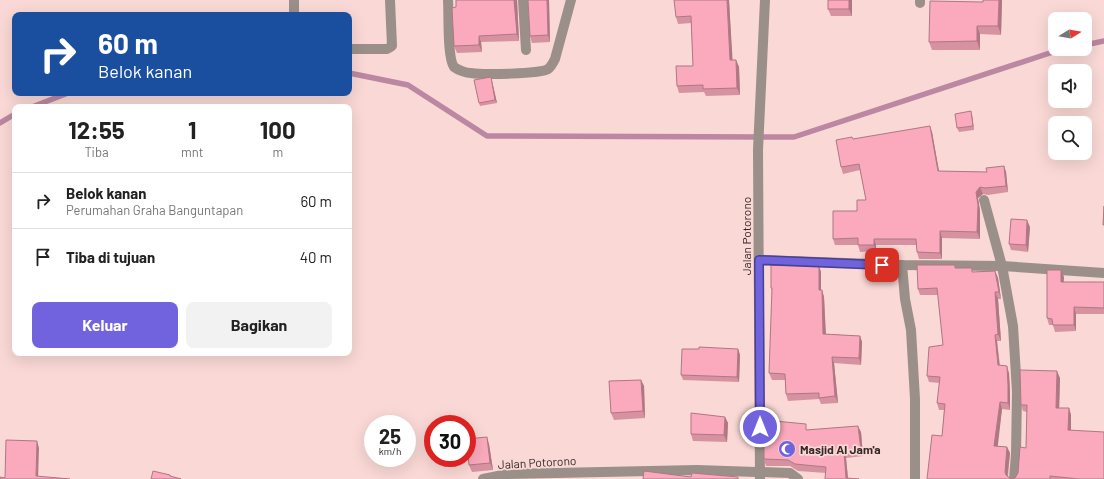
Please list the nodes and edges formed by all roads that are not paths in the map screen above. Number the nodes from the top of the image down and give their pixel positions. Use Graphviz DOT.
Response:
graph roads {
  1 [pos="294,0"];
  2 [pos="390,0"];
  3 [pos="448,0"];
  4 [pos="523,0"];
  5 [pos="571,0"];
  6 [pos="765,0"];
  7 [pos="294,12"];
  8 [pos="352,49"];
  9 [pos="526,50"];
  10 [pos="984,200"];
  11 [pos="759,260"];
  12 [pos="902,265"];
  13 [pos="1002,266"];
  14 [pos="1104,272"];
  15 [pos="760,476"];
  16 [pos="484,479"];
  17 [pos="798,479"];
  18 [pos="916,479"];
  19 [pos="1014,479"];
  1 -- 7 [label="street"];
  2 -- 8 [label="street"];
  3 -- 5 [label="street"];
  4 -- 9 [label="street"];
  6 -- 11 [label="street, Jalan Potorono"];
  10 -- 13 [label="street"];
  11 -- 12 [label="street"];
  11 -- 15 [label="street, Jalan Potorono"];
  12 -- 13 [label="street"];
  12 -- 18 [label="street"];
  13 -- 14 [label="street"];
  13 -- 19 [label="street"];
  15 -- 16 [label="street, Jalan Potorono"];
  15 -- 17 [label="street"];
}
